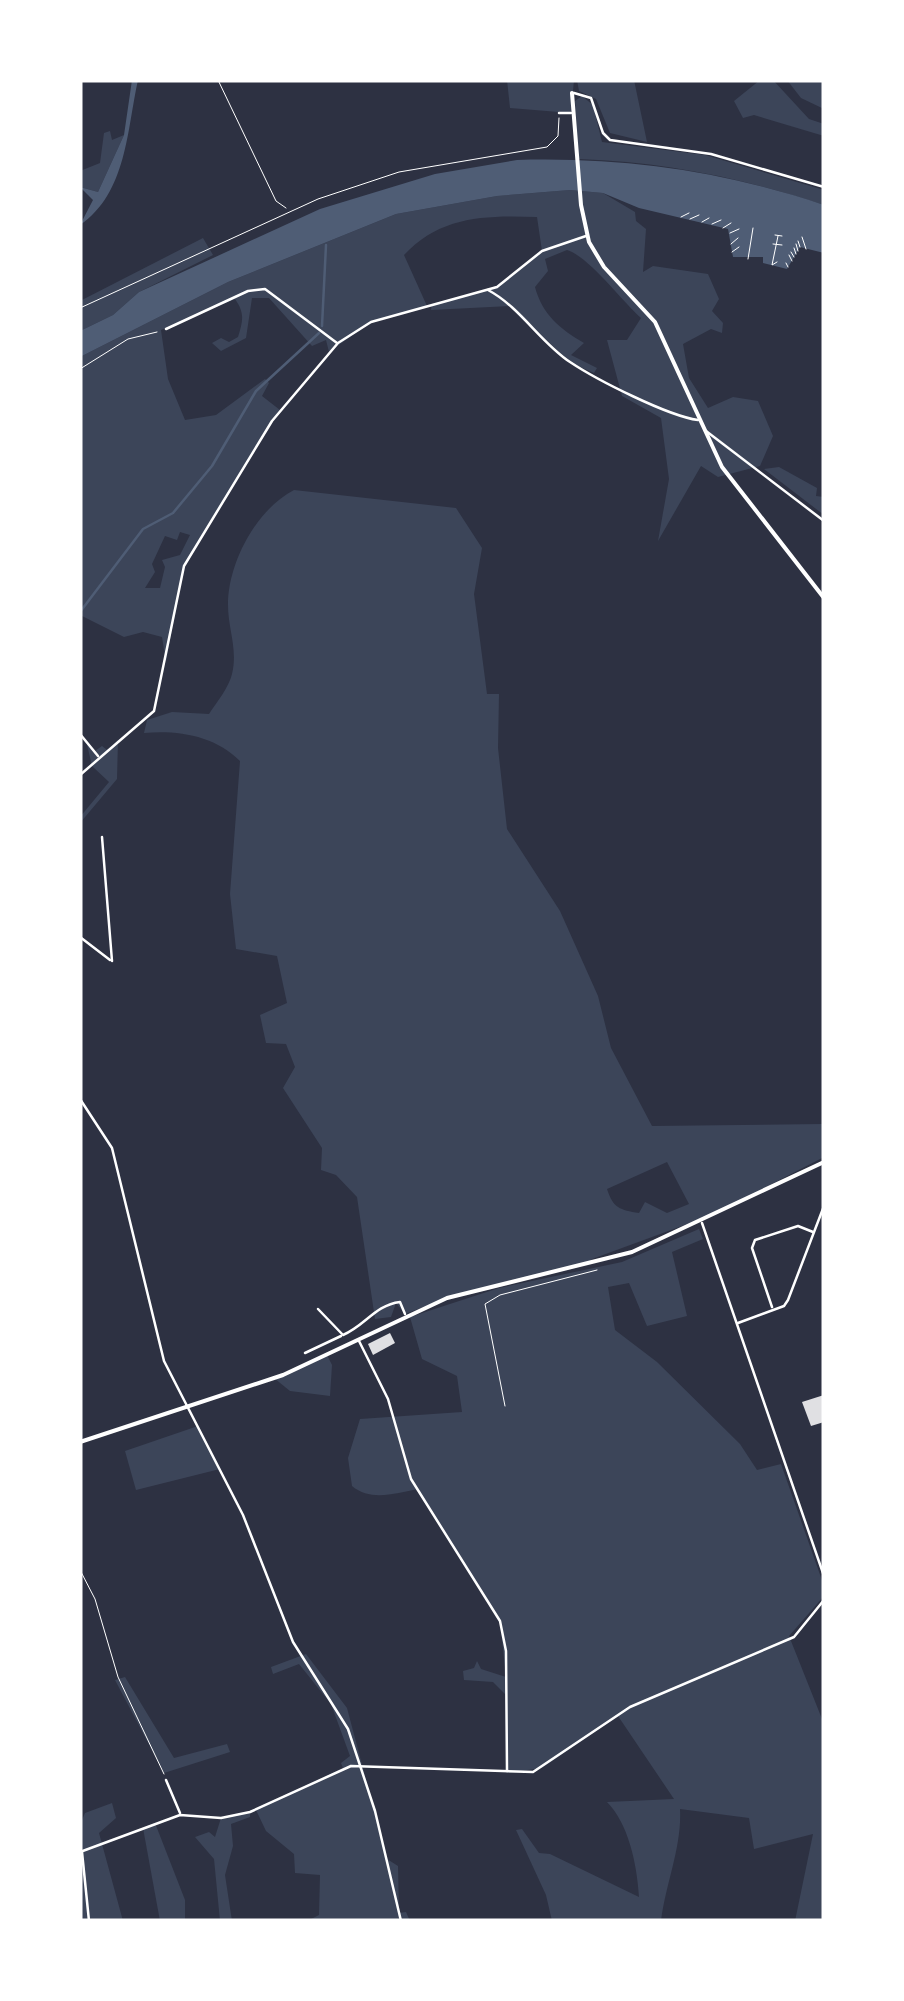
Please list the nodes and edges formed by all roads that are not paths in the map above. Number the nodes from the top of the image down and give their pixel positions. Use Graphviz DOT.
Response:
graph roads {
  1 [pos="572,92"];
  2 [pos="571,113"];
  3 [pos="558,114"];
  4 [pos="824,187"];
  5 [pos="587,236"];
  6 [pos="487,289"];
  7 [pos="166,330"];
  8 [pos="338,343"];
  9 [pos="700,420"];
  10 [pos="705,431"];
  11 [pos="824,522"];
  12 [pos="824,598"];
  13 [pos="80,734"];
  14 [pos="99,757"];
  15 [pos="80,775"];
  16 [pos="102,837"];
  17 [pos="80,937"];
  18 [pos="80,1098"];
  19 [pos="824,1162"];
  20 [pos="824,1206"];
  21 [pos="702,1223"];
  22 [pos="814,1232"];
  23 [pos="318,1309"];
  24 [pos="773,1310"];
  25 [pos="405,1314"];
  26 [pos="737,1324"];
  27 [pos="342,1334"];
  28 [pos="358,1338"];
  29 [pos="305,1353"];
  30 [pos="188,1407"];
  31 [pos="80,1442"];
  32 [pos="824,1576"];
  33 [pos="824,1600"];
  34 [pos="361,1766"];
  35 [pos="506,1773"];
  36 [pos="166,1780"];
  37 [pos="180,1815"];
  38 [pos="81,1851"];
  39 [pos="89,1921"];
  40 [pos="401,1921"];
  1 -- 2 [label="street"];
  1 -- 4 [label="street"];
  2 -- 3 [label="street"];
  2 -- 5 [label="street"];
  5 -- 6 [label="street"];
  5 -- 9 [label="street"];
  6 -- 8 [label="street"];
  6 -- 9 [label="street"];
  7 -- 8 [label="street"];
  8 -- 14 [label="street"];
  9 -- 10 [label="street"];
  10 -- 11 [label="street"];
  10 -- 12 [label="street"];
  13 -- 14 [label="street"];
  14 -- 15 [label="street"];
  16 -- 17 [label="street"];
  18 -- 30 [label="street"];
  19 -- 21 [label="street"];
  20 -- 22 [label="street"];
  21 -- 25 [label="street"];
  21 -- 26 [label="street"];
  22 -- 24 [label="street"];
  22 -- 24 [label="street"];
  23 -- 27 [label="street"];
  24 -- 26 [label="street"];
  25 -- 27 [label="street"];
  25 -- 28 [label="street"];
  26 -- 32 [label="street"];
  27 -- 29 [label="street"];
  28 -- 30 [label="street"];
  28 -- 35 [label="street"];
  30 -- 31 [label="street"];
  30 -- 34 [label="street"];
  33 -- 35 [label="street"];
  34 -- 35 [label="street"];
  34 -- 37 [label="street"];
  34 -- 40 [label="street"];
  36 -- 37 [label="street"];
  37 -- 38 [label="street"];
  38 -- 39 [label="street"];
}
